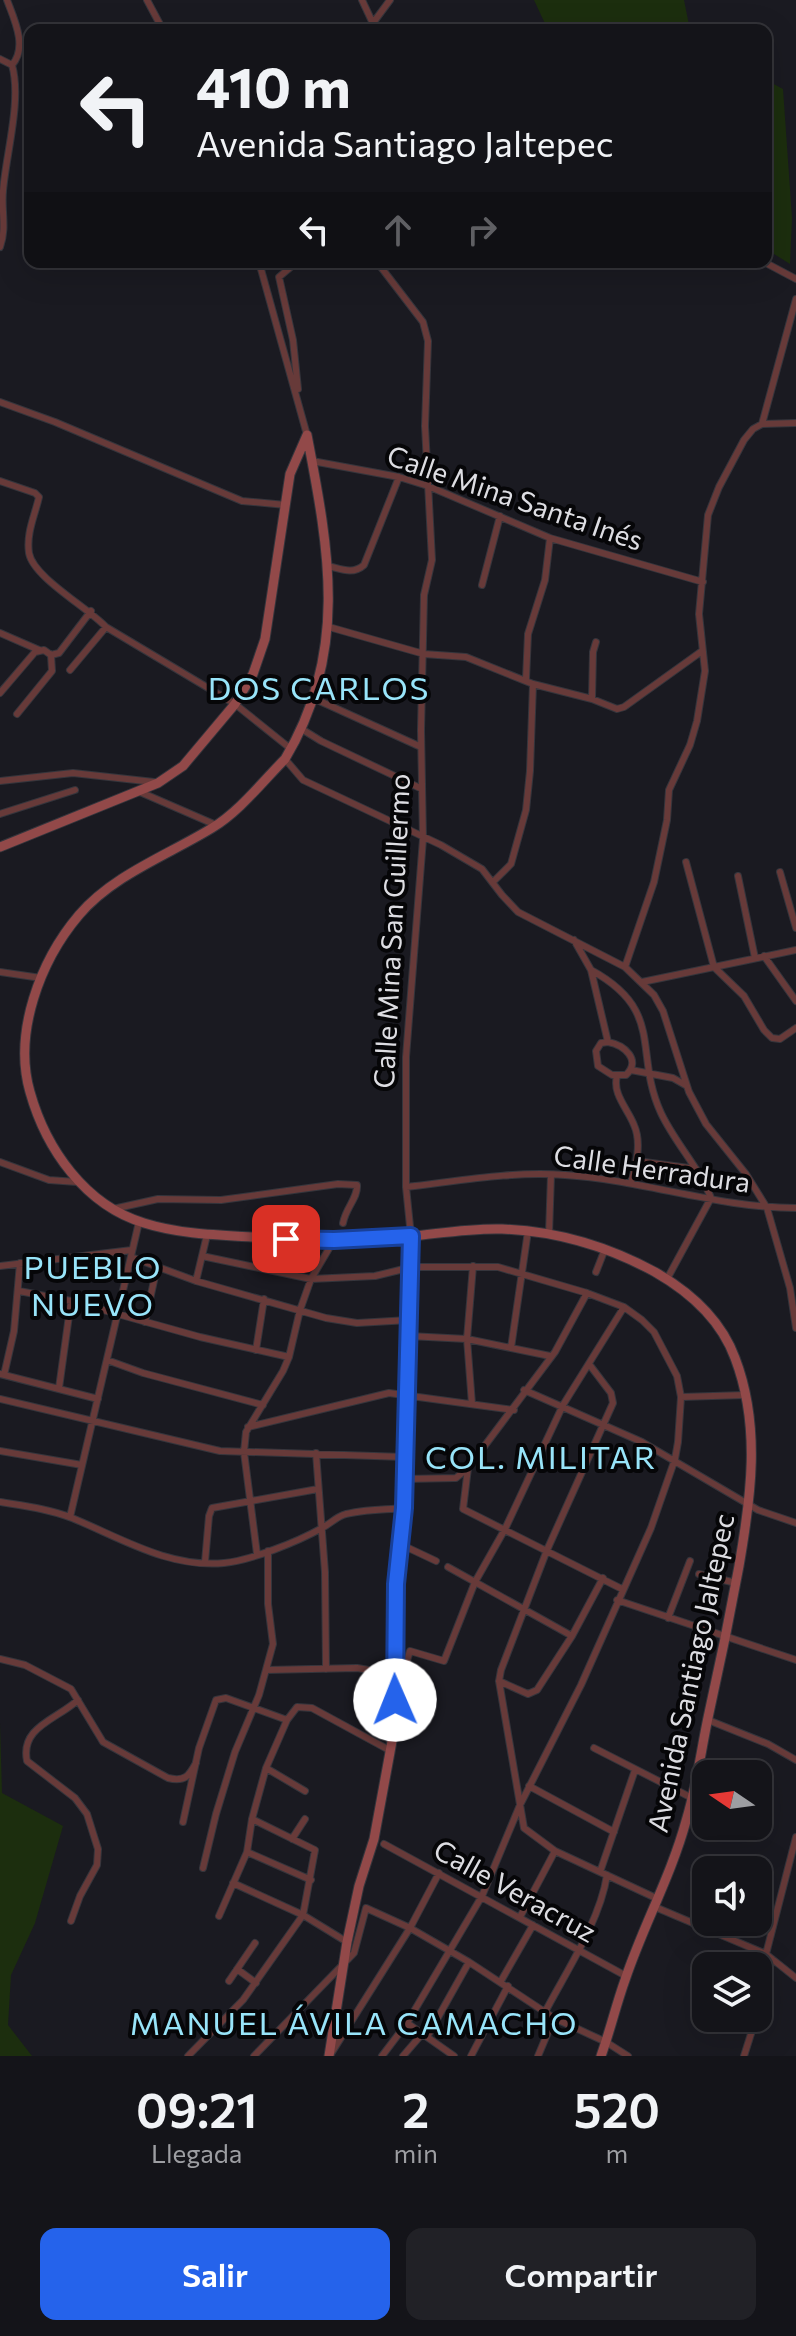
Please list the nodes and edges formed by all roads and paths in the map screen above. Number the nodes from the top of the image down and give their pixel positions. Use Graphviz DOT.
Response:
graph roads {
  1 [pos="7,0"];
  2 [pos="147,0"];
  3 [pos="362,0"];
  4 [pos="390,0"];
  5 [pos="160,24"];
  6 [pos="373,24"];
  7 [pos="375,24"];
  8 [pos="0,59"];
  9 [pos="12,65"];
  10 [pos="0,247"];
  11 [pos="772,266"];
  12 [pos="261,268"];
  13 [pos="290,268"];
  14 [pos="382,268"];
  15 [pos="796,279"];
  16 [pos="796,299"];
  17 [pos="299,400"];
  18 [pos="0,402"];
  19 [pos="796,423"];
  20 [pos="762,424"];
  21 [pos="307,435"];
  22 [pos="312,461"];
  23 [pos="399,477"];
  24 [pos="0,481"];
  25 [pos="428,486"];
  26 [pos="286,505"];
  27 [pos="500,516"];
  28 [pos="550,538"];
  29 [pos="328,566"];
  30 [pos="703,582"];
  31 [pos="482,585"];
  32 [pos="91,611"];
  33 [pos="106,627"];
  34 [pos="329,627"];
  35 [pos="0,633"];
  36 [pos="596,642"];
  37 [pos="39,650"];
  38 [pos="702,651"];
  39 [pos="424,654"];
  40 [pos="51,655"];
  41 [pos="70,670"];
  42 [pos="526,679"];
  43 [pos="533,684"];
  44 [pos="0,693"];
  45 [pos="313,698"];
  46 [pos="592,699"];
  47 [pos="235,704"];
  48 [pos="17,714"];
  49 [pos="299,728"];
  50 [pos="421,747"];
  51 [pos="291,749"];
  52 [pos="285,759"];
  53 [pos="0,781"];
  54 [pos="158,783"];
  55 [pos="422,789"];
  56 [pos="75,790"];
  57 [pos="140,792"];
  58 [pos="0,814"];
  59 [pos="216,825"];
  60 [pos="423,839"];
  61 [pos="0,847"];
  62 [pos="686,862"];
  63 [pos="780,872"];
  64 [pos="738,876"];
  65 [pos="493,882"];
  66 [pos="796,928"];
  67 [pos="574,940"];
  68 [pos="796,950"];
  69 [pos="764,956"];
  70 [pos="755,958"];
  71 [pos="625,967"];
  72 [pos="714,967"];
  73 [pos="591,970"];
  74 [pos="0,972"];
  75 [pos="41,978"];
  76 [pos="642,982"];
  77 [pos="796,1001"];
  78 [pos="796,1028"];
  79 [pos="608,1042"];
  80 [pos="631,1070"];
  81 [pos="651,1075"];
  82 [pos="617,1076"];
  83 [pos="687,1086"];
  84 [pos="637,1161"];
  85 [pos="0,1162"];
  86 [pos="696,1169"];
  87 [pos="551,1175"];
  88 [pos="77,1182"];
  89 [pos="631,1183"];
  90 [pos="406,1187"];
  91 [pos="711,1198"];
  92 [pos="767,1208"];
  93 [pos="796,1208"];
  94 [pos="113,1209"];
  95 [pos="139,1222"];
  96 [pos="343,1223"];
  97 [pos="528,1231"];
  98 [pos="549,1234"];
  99 [pos="207,1235"];
  100 [pos="411,1236"];
  101 [pos="334,1240"];
  102 [pos="606,1249"];
  103 [pos="132,1254"];
  104 [pos="202,1256"];
  105 [pos="20,1263"];
  106 [pos="0,1266"];
  107 [pos="473,1266"];
  108 [pos="157,1267"];
  109 [pos="412,1267"];
  110 [pos="596,1272"];
  111 [pos="522,1273"];
  112 [pos="311,1279"];
  113 [pos="667,1279"];
  114 [pos="196,1281"];
  115 [pos="19,1291"];
  116 [pos="587,1293"];
  117 [pos="264,1299"];
  118 [pos="71,1301"];
  119 [pos="624,1307"];
  120 [pos="300,1310"];
  121 [pos="118,1314"];
  122 [pos="409,1320"];
  123 [pos="145,1322"];
  124 [pos="796,1328"];
  125 [pos="409,1336"];
  126 [pos="467,1339"];
  127 [pos="511,1348"];
  128 [pos="256,1350"];
  129 [pos="550,1356"];
  130 [pos="289,1357"];
  131 [pos="107,1360"];
  132 [pos="589,1364"];
  133 [pos="2,1374"];
  134 [pos="59,1388"];
  135 [pos="524,1390"];
  136 [pos="407,1394"];
  137 [pos="745,1395"];
  138 [pos="681,1397"];
  139 [pos="0,1399"];
  140 [pos="98,1399"];
  141 [pos="472,1404"];
  142 [pos="263,1405"];
  143 [pos="563,1405"];
  144 [pos="514,1410"];
  145 [pos="92,1423"];
  146 [pos="602,1426"];
  147 [pos="248,1427"];
  148 [pos="0,1451"];
  149 [pos="244,1452"];
  150 [pos="316,1453"];
  151 [pos="404,1457"];
  152 [pos="675,1459"];
  153 [pos="82,1465"];
  154 [pos="468,1468"];
  155 [pos="404,1479"];
  156 [pos="318,1489"];
  157 [pos="251,1501"];
  158 [pos="0,1502"];
  159 [pos="749,1505"];
  160 [pos="404,1508"];
  161 [pos="70,1517"];
  162 [pos="796,1523"];
  163 [pos="321,1529"];
  164 [pos="505,1529"];
  165 [pos="400,1544"];
  166 [pos="547,1550"];
  167 [pos="268,1551"];
  168 [pos="257,1554"];
  169 [pos="436,1561"];
  170 [pos="690,1561"];
  171 [pos="205,1562"];
  172 [pos="448,1567"];
  173 [pos="699,1574"];
  174 [pos="603,1578"];
  175 [pos="475,1582"];
  176 [pos="736,1583"];
  177 [pos="622,1589"];
  178 [pos="617,1600"];
  179 [pos="523,1608"];
  180 [pos="668,1618"];
  181 [pos="572,1636"];
  182 [pos="726,1638"];
  183 [pos="0,1659"];
  184 [pos="796,1660"];
  185 [pos="326,1669"];
  186 [pos="266,1670"];
  187 [pos="394,1674"];
  188 [pos="499,1681"];
  189 [pos="78,1700"];
  190 [pos="395,1700"];
  191 [pos="253,1707"];
  192 [pos="287,1720"];
  193 [pos="708,1720"];
  194 [pos="594,1748"];
  195 [pos="391,1751"];
  196 [pos="700,1760"];
  197 [pos="796,1760"];
  198 [pos="196,1763"];
  199 [pos="266,1768"];
  200 [pos="635,1770"];
  201 [pos="529,1786"];
  202 [pos="305,1791"];
  203 [pos="692,1798"];
  204 [pos="520,1805"];
  205 [pos="252,1819"];
  206 [pos="305,1819"];
  207 [pos="183,1822"];
  208 [pos="614,1832"];
  209 [pos="796,1837"];
  210 [pos="292,1839"];
  211 [pos="384,1844"];
  212 [pos="555,1851"];
  213 [pos="247,1852"];
  214 [pos="203,1868"];
  215 [pos="439,1873"];
  216 [pos="604,1874"];
  217 [pos="311,1880"];
  218 [pos="233,1883"];
  219 [pos="482,1896"];
  220 [pos="656,1903"];
  221 [pos="303,1915"];
  222 [pos="219,1916"];
  223 [pos="520,1917"];
  224 [pos="71,1921"];
  225 [pos="692,1922"];
  226 [pos="533,1925"];
  227 [pos="410,1928"];
  228 [pos="723,1936"];
  229 [pos="347,1942"];
  230 [pos="255,1943"];
  231 [pos="450,1951"];
  232 [pos="577,1951"];
  233 [pos="760,1952"];
  234 [pos="770,1952"];
  235 [pos="772,1958"];
  236 [pos="469,1962"];
  237 [pos="343,1965"];
  238 [pos="237,1969"];
  239 [pos="626,1976"];
  240 [pos="796,1978"];
  241 [pos="229,1981"];
  242 [pos="501,1981"];
  243 [pos="256,1983"];
  244 [pos="508,1986"];
  245 [pos="545,2012"];
  246 [pos="554,2018"];
  247 [pos="407,2023"];
  248 [pos="752,2032"];
  249 [pos="424,2036"];
  250 [pos="606,2042"];
  251 [pos="188,2056"];
  252 [pos="254,2056"];
  253 [pos="329,2056"];
  254 [pos="382,2056"];
  255 [pos="403,2056"];
  256 [pos="454,2056"];
  257 [pos="471,2056"];
  258 [pos="538,2056"];
  259 [pos="601,2056"];
  260 [pos="628,2056"];
  261 [pos="744,2056"];
  1 -- 9 [label="street"];
  2 -- 5 [label="street"];
  3 -- 6 [label="street"];
  4 -- 7 [label="street"];
  8 -- 9 [label="street"];
  9 -- 10 [label="street"];
  11 -- 15 [label="street"];
  12 -- 17 [label="street"];
  13 -- 17 [label="street"];
  14 -- 25 [label="street, Calle Mina San Guillermo"];
  16 -- 20 [label="street"];
  17 -- 21 [label="street"];
  18 -- 26 [label="street"];
  19 -- 20 [label="street"];
  20 -- 30 [label="street"];
  21 -- 22 [label="street, Avenida Santiago Jaltepec"];
  21 -- 26 [label="street"];
  22 -- 23 [label="street, Calle Mina Santa Inés"];
  22 -- 29 [label="street, Avenida Santiago Jaltepec"];
  23 -- 25 [label="street, Calle Mina Santa Inés"];
  23 -- 29 [label="street"];
  24 -- 32 [label="street"];
  25 -- 27 [label="street, Calle Mina Santa Inés"];
  25 -- 39 [label="street, Calle Mina San Guillermo"];
  26 -- 47 [label="street"];
  27 -- 28 [label="street, Calle Mina Santa Inés"];
  27 -- 31 [label="street"];
  28 -- 30 [label="street, Calle Mina Santa Inés"];
  28 -- 42 [label="street"];
  29 -- 34 [label="street, Avenida Santiago Jaltepec"];
  30 -- 38 [label="street"];
  32 -- 33 [label="street"];
  32 -- 40 [label="street"];
  33 -- 41 [label="street"];
  33 -- 47 [label="street"];
  34 -- 39 [label="street"];
  34 -- 45 [label="street, Avenida Santiago Jaltepec"];
  35 -- 37 [label="street"];
  36 -- 46 [label="street"];
  37 -- 40 [label="street"];
  37 -- 44 [label="street"];
  38 -- 46 [label="street"];
  38 -- 71 [label="street"];
  39 -- 42 [label="street"];
  39 -- 50 [label="street, Calle Mina San Guillermo"];
  40 -- 48 [label="street"];
  42 -- 43 [label="street"];
  43 -- 46 [label="street"];
  43 -- 65 [label="street"];
  45 -- 49 [label="street, Avenida Santiago Jaltepec"];
  45 -- 50 [label="street"];
  47 -- 51 [label="street"];
  47 -- 54 [label="street"];
  49 -- 51 [label="street, Avenida Santiago Jaltepec"];
  49 -- 55 [label="street"];
  50 -- 55 [label="street, Calle Mina San Guillermo"];
  51 -- 52 [label="street, Avenida Santiago Jaltepec"];
  52 -- 59 [label="street, Avenida Santiago Jaltepec"];
  52 -- 60 [label="street"];
  53 -- 54 [label="street"];
  54 -- 57 [label="street"];
  55 -- 60 [label="street, Calle Mina San Guillermo"];
  56 -- 58 [label="street"];
  57 -- 59 [label="street"];
  57 -- 61 [label="street"];
  59 -- 75 [label="street, Avenida Santiago Jaltepec"];
  60 -- 65 [label="street"];
  60 -- 90 [label="street, Calle Mina San Guillermo"];
  62 -- 72 [label="street"];
  63 -- 66 [label="street"];
  64 -- 70 [label="street"];
  65 -- 67 [label="street"];
  67 -- 71 [label="street"];
  67 -- 73 [label="street"];
  68 -- 69 [label="street"];
  69 -- 70 [label="street"];
  69 -- 77 [label="street"];
  70 -- 72 [label="street"];
  71 -- 76 [label="street"];
  72 -- 76 [label="street"];
  72 -- 78 [label="street"];
  73 -- 79 [label="street"];
  73 -- 81 [label="street"];
  74 -- 75 [label="street"];
  75 -- 88 [label="street, Avenida Santiago Jaltepec"];
  76 -- 83 [label="street"];
  79 -- 80 [label="street"];
  79 -- 82 [label="street"];
  80 -- 81 [label="street"];
  80 -- 82 [label="street"];
  81 -- 83 [label="street"];
  81 -- 86 [label="street"];
  82 -- 84 [label="street"];
  83 -- 92 [label="street"];
  84 -- 86 [label="street"];
  84 -- 89 [label="street"];
  85 -- 88 [label="street"];
  86 -- 91 [label="street"];
  87 -- 89 [label="street, Calle Herradura"];
  87 -- 90 [label="street, Calle Herradura"];
  87 -- 98 [label="street"];
  88 -- 94 [label="street, Avenida Santiago Jaltepec"];
  89 -- 91 [label="street, Calle Herradura"];
  90 -- 100 [label="street, Calle Mina San Guillermo"];
  91 -- 92 [label="street, Calle Herradura"];
  91 -- 113 [label="street"];
  92 -- 93 [label="street, Calle Herradura"];
  92 -- 124 [label="street"];
  94 -- 95 [label="street, Avenida Santiago Jaltepec"];
  94 -- 96 [label="street"];
  95 -- 99 [label="street, Avenida Santiago Jaltepec"];
  95 -- 103 [label="street"];
  97 -- 98 [label="street, Avenida Santiago Jaltepec"];
  97 -- 100 [label="street, Avenida Santiago Jaltepec"];
  97 -- 111 [label="street"];
  98 -- 102 [label="street, Avenida Santiago Jaltepec"];
  99 -- 101 [label="street, Avenida Santiago Jaltepec"];
  99 -- 104 [label="street"];
  100 -- 101 [label="street, Avenida Santiago Jaltepec"];
  100 -- 109 [label="street"];
  101 -- 112 [label="street"];
  102 -- 110 [label="street"];
  102 -- 113 [label="street, Avenida Santiago Jaltepec"];
  103 -- 105 [label="street"];
  103 -- 108 [label="street"];
  103 -- 121 [label="street"];
  104 -- 112 [label="street"];
  104 -- 114 [label="street"];
  105 -- 106 [label="street"];
  105 -- 115 [label="street"];
  107 -- 109 [label="street"];
  107 -- 111 [label="street"];
  107 -- 126 [label="street"];
  108 -- 114 [label="street"];
  108 -- 123 [label="street"];
  109 -- 112 [label="street"];
  109 -- 122 [label="street"];
  111 -- 116 [label="street"];
  111 -- 127 [label="street"];
  112 -- 120 [label="street"];
  113 -- 137 [label="street, Avenida Santiago Jaltepec"];
  114 -- 117 [label="street"];
  115 -- 118 [label="street"];
  115 -- 133 [label="street"];
  116 -- 119 [label="street"];
  116 -- 129 [label="street"];
  117 -- 120 [label="street"];
  117 -- 128 [label="street"];
  118 -- 121 [label="street"];
  118 -- 134 [label="street"];
  119 -- 132 [label="street"];
  119 -- 138 [label="street"];
  120 -- 122 [label="street"];
  120 -- 130 [label="street"];
  121 -- 123 [label="street"];
  121 -- 131 [label="street"];
  122 -- 125 [label="street"];
  123 -- 128 [label="street"];
  125 -- 126 [label="street"];
  125 -- 136 [label="street"];
  126 -- 127 [label="street"];
  126 -- 141 [label="street"];
  127 -- 129 [label="street"];
  128 -- 130 [label="street"];
  129 -- 135 [label="street"];
  130 -- 142 [label="street"];
  131 -- 140 [label="street"];
  131 -- 142 [label="street"];
  132 -- 143 [label="street"];
  132 -- 146 [label="street"];
  133 -- 134 [label="street"];
  134 -- 140 [label="street"];
  135 -- 143 [label="street"];
  135 -- 144 [label="street"];
  136 -- 141 [label="street"];
  136 -- 147 [label="street"];
  136 -- 151 [label="street"];
  137 -- 138 [label="street"];
  137 -- 159 [label="street, Avenida Santiago Jaltepec"];
  138 -- 152 [label="street"];
  139 -- 145 [label="street"];
  140 -- 145 [label="street"];
  141 -- 144 [label="street"];
  142 -- 147 [label="street"];
  143 -- 146 [label="street"];
  143 -- 164 [label="street"];
  144 -- 154 [label="street"];
  145 -- 149 [label="street"];
  145 -- 153 [label="street"];
  146 -- 152 [label="street"];
  146 -- 166 [label="street"];
  147 -- 149 [label="street"];
  148 -- 153 [label="street"];
  149 -- 150 [label="street"];
  149 -- 157 [label="street"];
  150 -- 151 [label="street"];
  150 -- 156 [label="street"];
  151 -- 155 [label="street"];
  152 -- 159 [label="street"];
  152 -- 177 [label="street"];
  153 -- 161 [label="street"];
  154 -- 155 [label="street"];
  154 -- 164 [label="street"];
  155 -- 160 [label="street"];
  156 -- 157 [label="street"];
  156 -- 163 [label="street"];
  157 -- 168 [label="street"];
  157 -- 171 [label="street"];
  158 -- 161 [label="street"];
  159 -- 162 [label="street"];
  159 -- 176 [label="street, Avenida Santiago Jaltepec"];
  160 -- 163 [label="street"];
  160 -- 165 [label="street"];
  161 -- 171 [label="street"];
  163 -- 167 [label="street"];
  163 -- 185 [label="street"];
  164 -- 166 [label="street"];
  164 -- 175 [label="street"];
  165 -- 169 [label="street"];
  165 -- 187 [label="street"];
  166 -- 174 [label="street"];
  166 -- 179 [label="street"];
  167 -- 168 [label="street"];
  167 -- 186 [label="street"];
  168 -- 171 [label="street"];
  170 -- 180 [label="street"];
  172 -- 175 [label="street"];
  173 -- 176 [label="street"];
  174 -- 177 [label="street"];
  174 -- 181 [label="street"];
  175 -- 179 [label="street"];
  175 -- 190 [label="street"];
  176 -- 182 [label="street, Avenida Santiago Jaltepec"];
  177 -- 178 [label="street"];
  178 -- 180 [label="street"];
  178 -- 201 [label="street"];
  179 -- 181 [label="street"];
  179 -- 188 [label="street"];
  180 -- 182 [label="street"];
  181 -- 188 [label="street"];
  182 -- 184 [label="street"];
  182 -- 193 [label="street, Avenida Santiago Jaltepec"];
  183 -- 189 [label="street"];
  185 -- 186 [label="street"];
  185 -- 187 [label="street"];
  186 -- 191 [label="street"];
  187 -- 190 [label="street"];
  188 -- 204 [label="street"];
  189 -- 198 [label="street"];
  189 -- 224 [label="street"];
  190 -- 195 [label="street"];
  191 -- 192 [label="street"];
  191 -- 198 [label="street"];
  191 -- 214 [label="street"];
  192 -- 195 [label="street"];
  192 -- 199 [label="street"];
  193 -- 196 [label="street, Avenida Santiago Jaltepec"];
  193 -- 197 [label="street"];
  194 -- 200 [label="street"];
  195 -- 229 [label="street"];
  198 -- 207 [label="street"];
  199 -- 202 [label="street"];
  199 -- 205 [label="street"];
  200 -- 203 [label="street"];
  200 -- 208 [label="street"];
  201 -- 204 [label="street"];
  201 -- 208 [label="street"];
  203 -- 220 [label="street, Avenida Santiago Jaltepec"];
  204 -- 212 [label="street"];
  204 -- 219 [label="street"];
  205 -- 210 [label="street"];
  205 -- 213 [label="street"];
  206 -- 210 [label="street"];
  208 -- 216 [label="street"];
  209 -- 234 [label="street"];
  210 -- 217 [label="street"];
  211 -- 215 [label="street, Calle Veracruz"];
  212 -- 216 [label="street"];
  212 -- 223 [label="street"];
  213 -- 217 [label="street"];
  213 -- 218 [label="street"];
  215 -- 219 [label="street, Calle Veracruz"];
  215 -- 227 [label="street"];
  216 -- 220 [label="street"];
  216 -- 232 [label="street"];
  217 -- 221 [label="street"];
  218 -- 221 [label="street"];
  218 -- 222 [label="street"];
  219 -- 223 [label="street, Calle Veracruz"];
  219 -- 231 [label="street"];
  220 -- 225 [label="street"];
  220 -- 239 [label="street, Avenida Santiago Jaltepec"];
  221 -- 229 [label="street"];
  221 -- 243 [label="street"];
  223 -- 226 [label="street, Calle Veracruz"];
  226 -- 232 [label="street, Calle Veracruz"];
  226 -- 242 [label="street"];
  227 -- 231 [label="street"];
  227 -- 237 [label="street"];
  227 -- 253 [label="street"];
  228 -- 233 [label="street"];
  229 -- 237 [label="street"];
  230 -- 238 [label="street"];
  231 -- 236 [label="street"];
  231 -- 247 [label="street"];
  232 -- 239 [label="street, Calle Veracruz"];
  232 -- 245 [label="street"];
  235 -- 240 [label="street"];
  236 -- 242 [label="street"];
  236 -- 249 [label="street"];
  237 -- 252 [label="street"];
  237 -- 253 [label="street"];
  238 -- 241 [label="street"];
  238 -- 243 [label="street"];
  239 -- 250 [label="street, Avenida Santiago Jaltepec"];
  242 -- 244 [label="street"];
  243 -- 251 [label="street"];
  244 -- 245 [label="street"];
  244 -- 257 [label="street"];
  245 -- 246 [label="street"];
  246 -- 250 [label="street"];
  246 -- 258 [label="street"];
  247 -- 249 [label="street"];
  247 -- 254 [label="street"];
  248 -- 261 [label="street"];
  249 -- 255 [label="street"];
  249 -- 256 [label="street"];
  250 -- 259 [label="street, Avenida Santiago Jaltepec"];
  250 -- 260 [label="street"];
}
